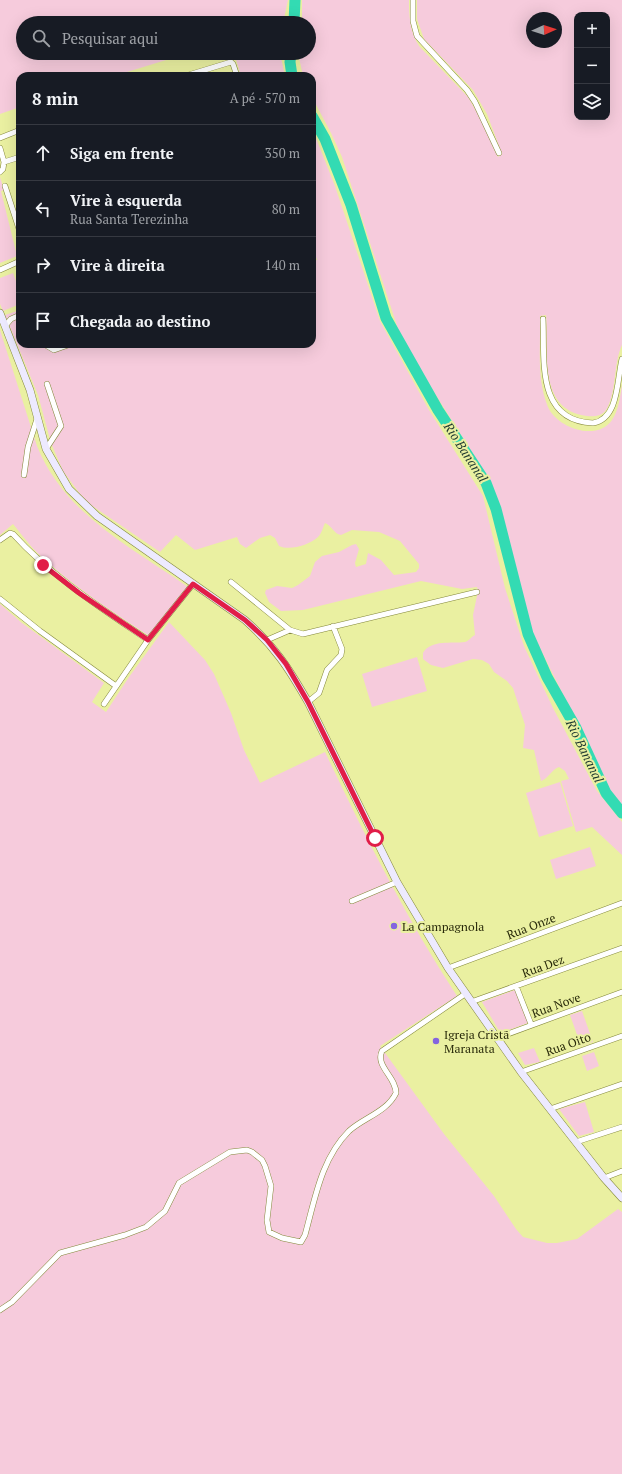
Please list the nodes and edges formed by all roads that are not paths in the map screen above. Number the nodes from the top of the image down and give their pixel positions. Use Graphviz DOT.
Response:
graph roads {
  1 [pos="413,0"];
  2 [pos="198,72"];
  3 [pos="236,72"];
  4 [pos="16,132"];
  5 [pos="0,138"];
  6 [pos="0,148"];
  7 [pos="499,153"];
  8 [pos="16,158"];
  9 [pos="4,162"];
  10 [pos="0,172"];
  11 [pos="5,186"];
  12 [pos="16,220"];
  13 [pos="16,264"];
  14 [pos="0,270"];
  15 [pos="0,314"];
  16 [pos="16,317"];
  17 [pos="543,319"];
  18 [pos="5,326"];
  19 [pos="622,359"];
  20 [pos="47,384"];
  21 [pos="38,418"];
  22 [pos="46,449"];
  23 [pos="24,475"];
  24 [pos="0,540"];
  25 [pos="231,582"];
  26 [pos="193,584"];
  27 [pos="477,592"];
  28 [pos="0,599"];
  29 [pos="333,626"];
  30 [pos="290,630"];
  31 [pos="148,640"];
  32 [pos="267,640"];
  33 [pos="116,686"];
  34 [pos="308,702"];
  35 [pos="104,704"];
  36 [pos="397,882"];
  37 [pos="352,901"];
  38 [pos="622,903"];
  39 [pos="622,948"];
  40 [pos="448,968"];
  41 [pos="516,986"];
  42 [pos="622,992"];
  43 [pos="465,994"];
  44 [pos="471,1002"];
  45 [pos="531,1024"];
  46 [pos="622,1036"];
  47 [pos="497,1038"];
  48 [pos="521,1072"];
  49 [pos="622,1084"];
  50 [pos="550,1109"];
  51 [pos="622,1127"];
  52 [pos="576,1142"];
  53 [pos="622,1171"];
  54 [pos="604,1178"];
  55 [pos="622,1198"];
  56 [pos="0,1310"];
  1 -- 7 [label="street"];
  2 -- 3 [label="street"];
  4 -- 5 [label="street"];
  6 -- 9 [label="street"];
  8 -- 9 [label="street"];
  9 -- 10 [label="street"];
  11 -- 12 [label="street"];
  13 -- 14 [label="street"];
  15 -- 18 [label="main road"];
  16 -- 18 [label="street"];
  17 -- 19 [label="street"];
  18 -- 21 [label="main road"];
  20 -- 22 [label="street"];
  21 -- 22 [label="main road"];
  21 -- 23 [label="street"];
  22 -- 26 [label="main road"];
  24 -- 31 [label="street"];
  25 -- 30 [label="street"];
  26 -- 31 [label="street"];
  26 -- 32 [label="main road"];
  27 -- 29 [label="street"];
  28 -- 33 [label="street"];
  29 -- 30 [label="street"];
  29 -- 34 [label="street"];
  30 -- 32 [label="street"];
  31 -- 33 [label="street"];
  32 -- 34 [label="main road"];
  33 -- 35 [label="street"];
  34 -- 36 [label="main road"];
  36 -- 37 [label="street"];
  36 -- 40 [label="main road"];
  38 -- 40 [label="street, Rua Onze"];
  39 -- 41 [label="street, Rua Dez"];
  40 -- 43 [label="main road"];
  41 -- 44 [label="street, Rua Dez"];
  41 -- 45 [label="street"];
  42 -- 45 [label="street, Rua Nove"];
  43 -- 44 [label="main road"];
  43 -- 56 [label="street"];
  44 -- 47 [label="main road"];
  45 -- 47 [label="street, Rua Nove"];
  46 -- 48 [label="street, Rua Oito"];
  47 -- 48 [label="main road"];
  48 -- 50 [label="main road"];
  49 -- 50 [label="street"];
  50 -- 52 [label="main road"];
  51 -- 52 [label="street"];
  52 -- 54 [label="main road"];
  53 -- 54 [label="street"];
  54 -- 55 [label="main road"];
}
